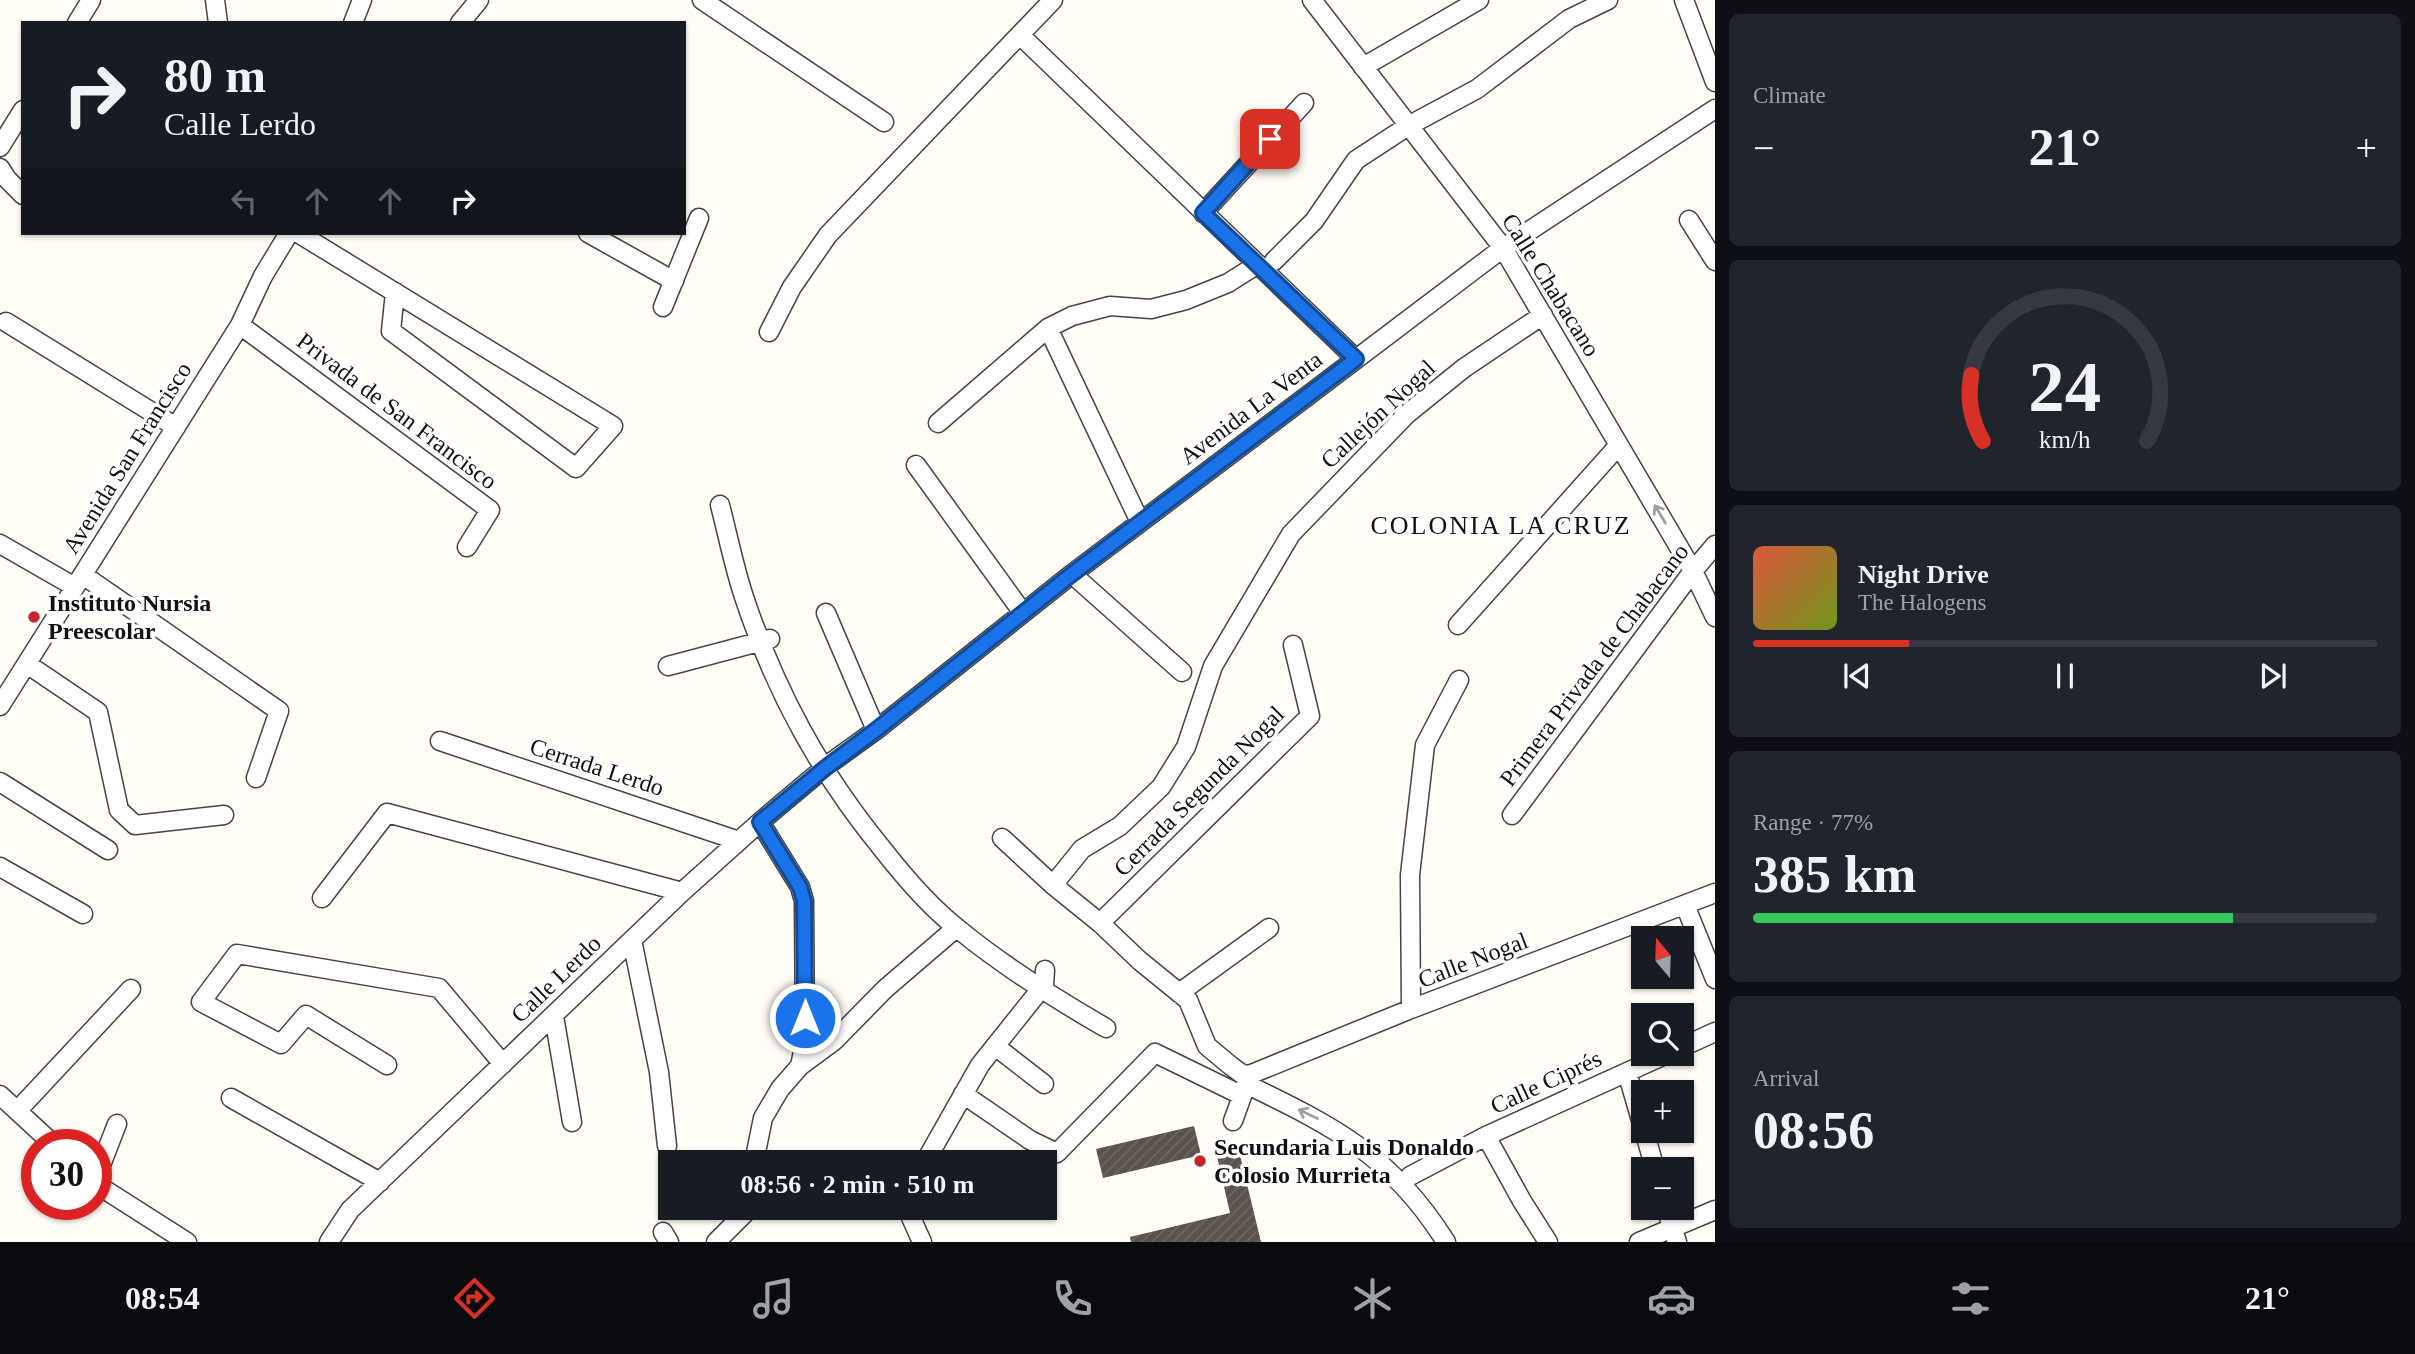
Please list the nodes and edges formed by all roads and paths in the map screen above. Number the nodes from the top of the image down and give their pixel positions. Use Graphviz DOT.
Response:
graph roads {
  1 [pos="91,0"];
  2 [pos="215,0"];
  3 [pos="362,0"];
  4 [pos="480,0"];
  5 [pos="702,0"];
  6 [pos="1053,0"];
  7 [pos="1312,0"];
  8 [pos="1479,0"];
  9 [pos="1608,0"];
  10 [pos="1684,0"];
  11 [pos="78,21"];
  12 [pos="218,21"];
  13 [pos="354,21"];
  14 [pos="462,21"];
  15 [pos="1020,36"];
  16 [pos="1363,68"];
  17 [pos="1715,82"];
  18 [pos="1304,103"];
  19 [pos="1715,108"];
  20 [pos="21,113"];
  21 [pos="884,122"];
  22 [pos="1408,126"];
  23 [pos="0,147"];
  24 [pos="2,179"];
  25 [pos="21,193"];
  26 [pos="1203,213"];
  27 [pos="699,218"];
  28 [pos="1689,220"];
  29 [pos="288,235"];
  30 [pos="592,235"];
  31 [pos="306,237"];
  32 [pos="1503,247"];
  33 [pos="1715,261"];
  34 [pos="1266,262"];
  35 [pos="674,281"];
  36 [pos="395,292"];
  37 [pos="663,307"];
  38 [pos="1543,315"];
  39 [pos="6,322"];
  40 [pos="240,325"];
  41 [pos="1048,328"];
  42 [pos="769,332"];
  43 [pos="1356,359"];
  44 [pos="938,424"];
  45 [pos="176,427"];
  46 [pos="1619,445"];
  47 [pos="916,465"];
  48 [pos="720,505"];
  49 [pos="1140,522"];
  50 [pos="0,544"];
  51 [pos="1715,545"];
  52 [pos="467,547"];
  53 [pos="1693,570"];
  54 [pos="1072,574"];
  55 [pos="79,581"];
  56 [pos="1023,612"];
  57 [pos="826,613"];
  58 [pos="1715,617"];
  59 [pos="1458,625"];
  60 [pos="765,640"];
  61 [pos="1293,645"];
  62 [pos="27,664"];
  63 [pos="668,666"];
  64 [pos="1182,672"];
  65 [pos="1459,680"];
  66 [pos="0,706"];
  67 [pos="876,730"];
  68 [pos="440,741"];
  69 [pos="826,766"];
  70 [pos="256,778"];
  71 [pos="0,782"];
  72 [pos="224,815"];
  73 [pos="1512,815"];
  74 [pos="760,822"];
  75 [pos="1002,838"];
  76 [pos="740,841"];
  77 [pos="108,850"];
  78 [pos="0,867"];
  79 [pos="1053,885"];
  80 [pos="682,892"];
  81 [pos="1715,893"];
  82 [pos="322,898"];
  83 [pos="1685,905"];
  84 [pos="83,914"];
  85 [pos="1100,923"];
  86 [pos="956,928"];
  87 [pos="1269,928"];
  88 [pos="632,940"];
  89 [pos="1045,970"];
  90 [pos="1715,979"];
  91 [pos="131,989"];
  92 [pos="1040,990"];
  93 [pos="1178,993"];
  94 [pos="1411,1009"];
  95 [pos="554,1016"];
  96 [pos="1106,1028"];
  97 [pos="1715,1032"];
  98 [pos="1694,1042"];
  99 [pos="995,1046"];
  100 [pos="503,1064"];
  101 [pos="387,1065"];
  102 [pos="800,1066"];
  103 [pos="1640,1066"];
  104 [pos="1627,1072"];
  105 [pos="1044,1084"];
  106 [pos="1245,1085"];
  107 [pos="1631,1085"];
  108 [pos="963,1094"];
  109 [pos="0,1095"];
  110 [pos="231,1098"];
  111 [pos="17,1111"];
  112 [pos="1233,1121"];
  113 [pos="572,1122"];
  114 [pos="117,1124"];
  115 [pos="37,1129"];
  116 [pos="1486,1136"];
  117 [pos="112,1137"];
  118 [pos="667,1146"];
  119 [pos="756,1150"];
  120 [pos="932,1150"];
  121 [pos="1410,1176"];
  122 [pos="380,1182"];
  123 [pos="112,1195"];
  124 [pos="1715,1210"];
  125 [pos="738,1220"];
  126 [pos="912,1220"];
  127 [pos="1675,1235"];
  128 [pos="180,1240"];
  129 [pos="329,1242"];
  130 [pos="716,1242"];
  131 [pos="922,1242"];
  132 [pos="1446,1242"];
  133 [pos="1548,1242"];
  134 [pos="1639,1242"];
  1 -- 11 [label="street"];
  2 -- 12 [label="street"];
  3 -- 13 [label="street"];
  4 -- 14 [label="street"];
  5 -- 21 [label="street"];
  6 -- 15 [label="street"];
  7 -- 16 [label="street, Calle Chabacano"];
  8 -- 16 [label="street"];
  9 -- 22 [label="street"];
  10 -- 17 [label="street"];
  15 -- 26 [label="street"];
  15 -- 42 [label="street"];
  16 -- 22 [label="street, Calle Chabacano"];
  18 -- 26 [label="street"];
  19 -- 32 [label="street, Avenida La Venta"];
  20 -- 23 [label="street"];
  22 -- 32 [label="street, Calle Chabacano"];
  22 -- 34 [label="street"];
  24 -- 25 [label="street"];
  26 -- 34 [label="street"];
  27 -- 35 [label="street"];
  28 -- 33 [label="street"];
  29 -- 40 [label="street, Avenida San Francisco"];
  30 -- 35 [label="street"];
  31 -- 36 [label="street"];
  32 -- 38 [label="street, Calle Chabacano"];
  32 -- 43 [label="street, Avenida La Venta"];
  34 -- 41 [label="street"];
  34 -- 43 [label="street"];
  35 -- 37 [label="street"];
  36 -- 36 [label="street"];
  38 -- 46 [label="street, Calle Chabacano"];
  38 -- 79 [label="street, Callejón Nogal"];
  39 -- 45 [label="street"];
  40 -- 45 [label="street, Avenida San Francisco"];
  40 -- 52 [label="street, Privada de San Francisco"];
  41 -- 44 [label="street"];
  41 -- 49 [label="street"];
  43 -- 49 [label="street, Avenida La Venta"];
  45 -- 55 [label="street, Avenida San Francisco"];
  53 -- 46 [label="street, Calle Chabacano, one-way"];
  46 -- 59 [label="street"];
  47 -- 56 [label="street"];
  48 -- 60 [label="street"];
  49 -- 54 [label="street, Avenida La Venta"];
  50 -- 55 [label="street"];
  51 -- 53 [label="street, Primera Privada de Chabacano"];
  53 -- 58 [label="street, Calle Chabacano"];
  53 -- 73 [label="street, Primera Privada de Chabacano"];
  54 -- 56 [label="street, Avenida La Venta"];
  54 -- 64 [label="street"];
  55 -- 62 [label="street, Avenida San Francisco"];
  55 -- 70 [label="street"];
  56 -- 67 [label="street, Avenida La Venta"];
  57 -- 67 [label="street"];
  60 -- 63 [label="street"];
  60 -- 69 [label="street"];
  61 -- 85 [label="street, Cerrada Segunda Nogal"];
  62 -- 66 [label="street, Avenida San Francisco"];
  62 -- 72 [label="street"];
  65 -- 94 [label="street"];
  67 -- 69 [label="street, Avenida La Venta"];
  68 -- 76 [label="street, Cerrada Lerdo"];
  69 -- 74 [label="street, Calle Lerdo"];
  69 -- 86 [label="street"];
  71 -- 77 [label="street"];
  74 -- 76 [label="street, Calle Lerdo"];
  74 -- 102 [label="street"];
  75 -- 79 [label="street"];
  76 -- 80 [label="street, Calle Lerdo"];
  78 -- 84 [label="street"];
  79 -- 85 [label="street"];
  80 -- 82 [label="street"];
  80 -- 88 [label="street, Calle Lerdo"];
  81 -- 83 [label="street, Calle Nogal"];
  83 -- 90 [label="street"];
  83 -- 94 [label="street, Calle Nogal"];
  85 -- 93 [label="street"];
  86 -- 92 [label="street"];
  86 -- 102 [label="street"];
  87 -- 93 [label="street"];
  88 -- 95 [label="street, Calle Lerdo"];
  88 -- 118 [label="street"];
  89 -- 92 [label="street"];
  91 -- 111 [label="street"];
  92 -- 96 [label="street"];
  92 -- 99 [label="street"];
  93 -- 106 [label="street"];
  94 -- 106 [label="street, Calle Nogal"];
  95 -- 100 [label="street, Calle Lerdo"];
  95 -- 113 [label="street"];
  97 -- 98 [label="street"];
  99 -- 105 [label="street"];
  99 -- 108 [label="street"];
  100 -- 101 [label="street"];
  100 -- 122 [label="street, Calle Lerdo"];
  102 -- 119 [label="street"];
  103 -- 104 [label="street, Calle Ciprés"];
  104 -- 107 [label="street"];
  104 -- 116 [label="street, Calle Ciprés"];
  106 -- 108 [label="street"];
  106 -- 112 [label="street"];
  132 -- 106 [label="street, one-way"];
  108 -- 120 [label="street"];
  109 -- 111 [label="street"];
  110 -- 122 [label="street"];
  111 -- 115 [label="street"];
  114 -- 117 [label="street"];
  116 -- 121 [label="street, Calle Ciprés"];
  116 -- 133 [label="street"];
  122 -- 129 [label="street, Calle Lerdo"];
  123 -- 128 [label="street"];
  124 -- 127 [label="street"];
  125 -- 130 [label="street"];
  126 -- 131 [label="street"];
  127 -- 134 [label="street"];
}
